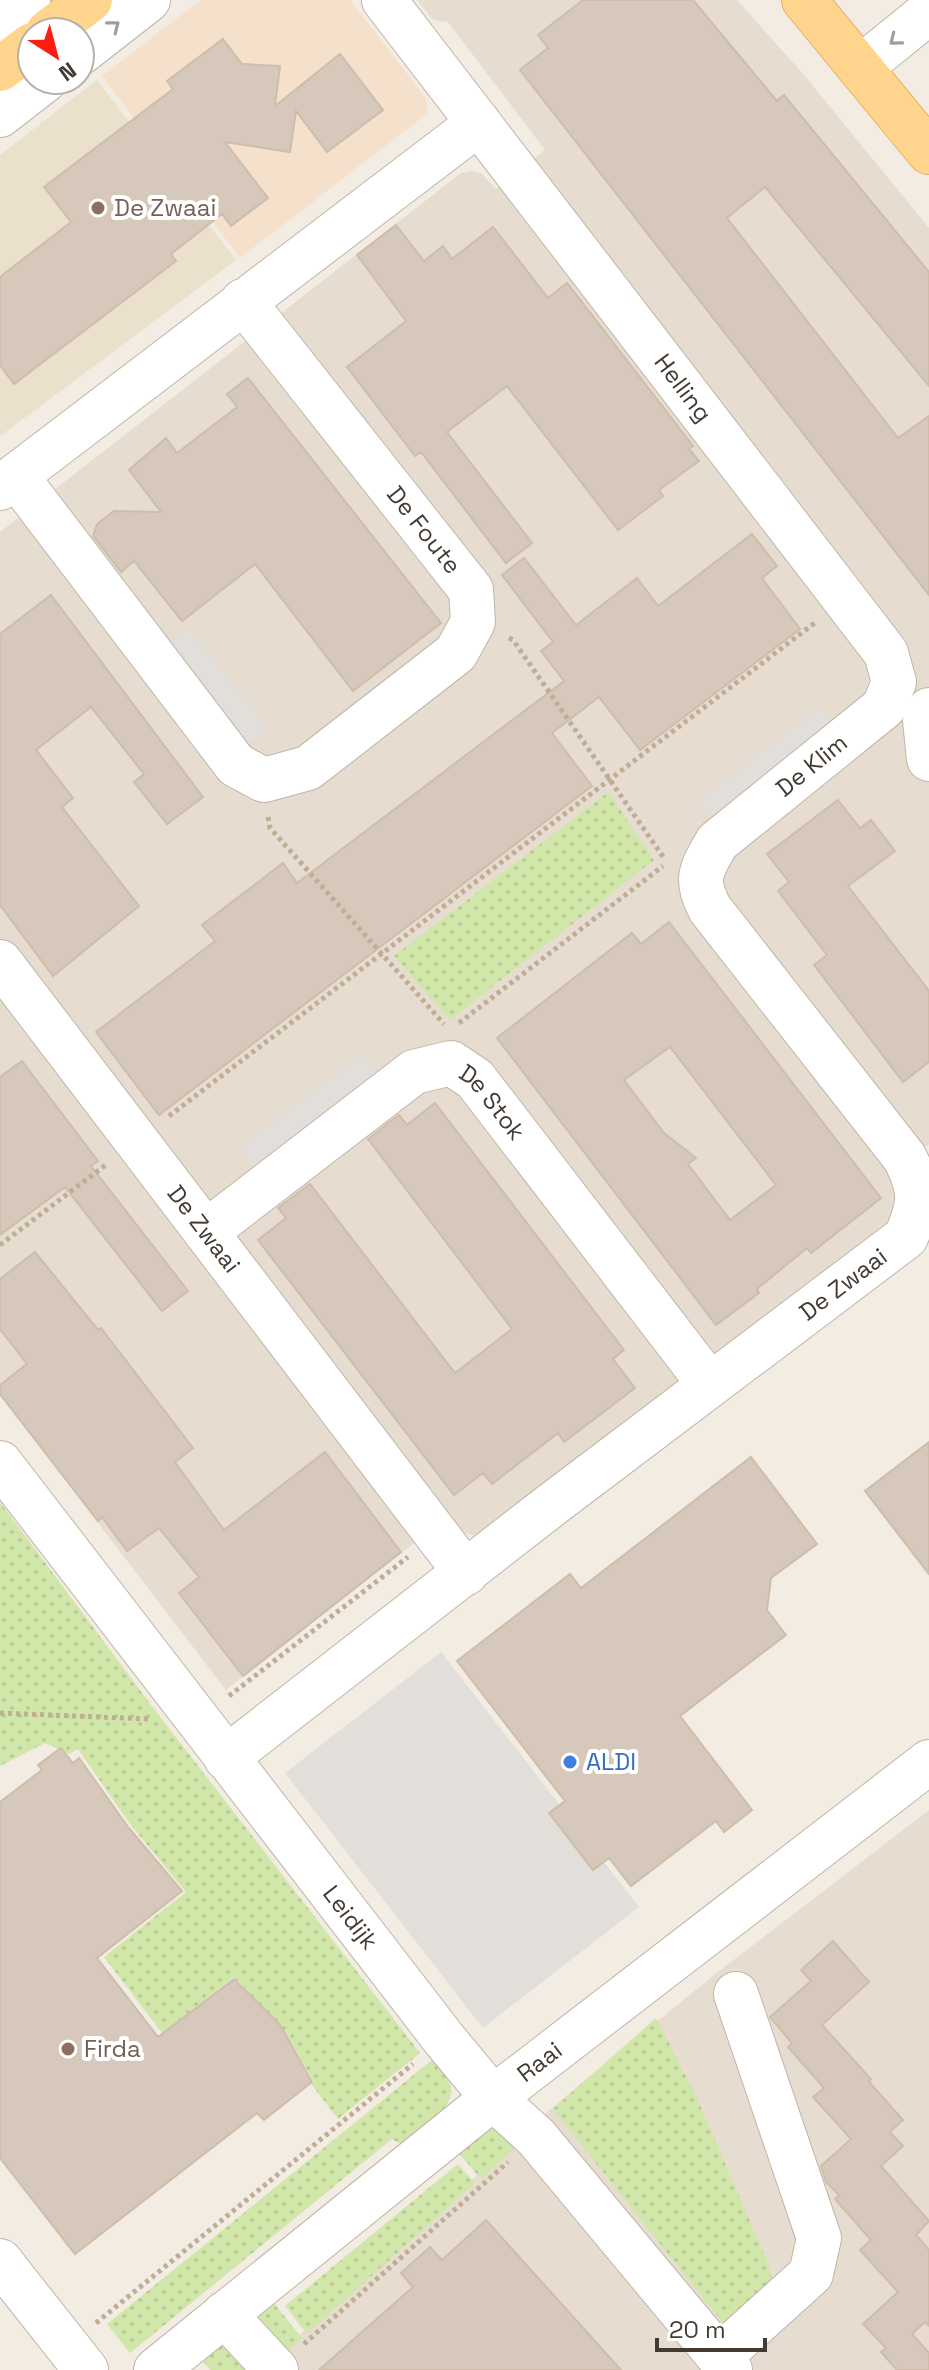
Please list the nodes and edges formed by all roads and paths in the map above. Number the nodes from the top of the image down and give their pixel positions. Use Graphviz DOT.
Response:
graph roads {
  1 [pos="28,0"];
  2 [pos="90,0"];
  3 [pos="148,0"];
  4 [pos="384,0"];
  5 [pos="804,0"];
  6 [pos="929,12"];
  7 [pos="69,16"];
  8 [pos="0,22"];
  9 [pos="96,41"];
  10 [pos="860,68"];
  11 [pos="24,96"];
  12 [pos="0,115"];
  13 [pos="479,123"];
  14 [pos="929,152"];
  15 [pos="243,301"];
  16 [pos="8,482"];
  17 [pos="845,600"];
  18 [pos="473,622"];
  19 [pos="886,653"];
  20 [pos="929,710"];
  21 [pos="929,759"];
  22 [pos="610,779"];
  23 [pos="264,780"];
  24 [pos="690,873"];
  25 [pos="382,954"];
  26 [pos="0,962"];
  27 [pos="136,1141"];
  28 [pos="206,1232"];
  29 [pos="0,1245"];
  30 [pos="710,1385"];
  31 [pos="0,1463"];
  32 [pos="437,1535"];
  33 [pos="466,1573"];
  34 [pos="0,1713"];
  35 [pos="198,1721"];
  36 [pos="226,1758"];
  37 [pos="929,1762"];
  38 [pos="736,1994"];
  39 [pos="444,2039"];
  40 [pos="493,2098"];
  41 [pos="536,2137"];
  42 [pos="0,2261"];
  43 [pos="224,2314"];
  44 [pos="77,2358"];
  45 [pos="725,2363"];
  46 [pos="156,2370"];
  47 [pos="276,2370"];
  1 -- 8 [label="street"];
  2 -- 7 [label="main road"];
  9 -- 3 [label="street, one-way"];
  4 -- 13 [label="street, Helling"];
  5 -- 10 [label="main road"];
  6 -- 10 [label="street, one-way"];
  10 -- 14 [label="main road"];
  11 -- 12 [label="street"];
  13 -- 15 [label="street"];
  13 -- 17 [label="street, Helling"];
  15 -- 16 [label="street"];
  15 -- 18 [label="street, De Foute"];
  16 -- 23 [label="street"];
  17 -- 19 [label="street, Helling"];
  17 -- 22 [label="path"];
  18 -- 22 [label="path"];
  18 -- 23 [label="street"];
  19 -- 24 [label="street, De Klim"];
  20 -- 21 [label="street"];
  22 -- 24 [label="path"];
  22 -- 25 [label="path"];
  23 -- 25 [label="path"];
  24 -- 25 [label="path"];
  24 -- 30 [label="street, De Zwaai"];
  25 -- 27 [label="path"];
  26 -- 27 [label="street, De Zwaai"];
  27 -- 28 [label="street, De Zwaai"];
  27 -- 29 [label="path"];
  28 -- 30 [label="street, De Stok"];
  28 -- 32 [label="street, De Zwaai"];
  30 -- 33 [label="street, De Zwaai"];
  31 -- 35 [label="street, Leidijk"];
  32 -- 33 [label="street, De Zwaai"];
  32 -- 35 [label="path"];
  33 -- 36 [label="street, De Zwaai"];
  34 -- 35 [label="path"];
  35 -- 36 [label="street, Leidijk"];
  36 -- 39 [label="street, Leidijk"];
  37 -- 40 [label="street, Raai"];
  38 -- 45 [label="street, Leidijk"];
  39 -- 40 [label="street, Leidijk"];
  39 -- 44 [label="path"];
  40 -- 41 [label="street, Leidijk"];
  40 -- 43 [label="street, Raai"];
  41 -- 45 [label="street, Leidijk"];
  41 -- 47 [label="path"];
  42 -- 44 [label="street"];
  43 -- 46 [label="street, Raai"];
  43 -- 47 [label="street"];
}
